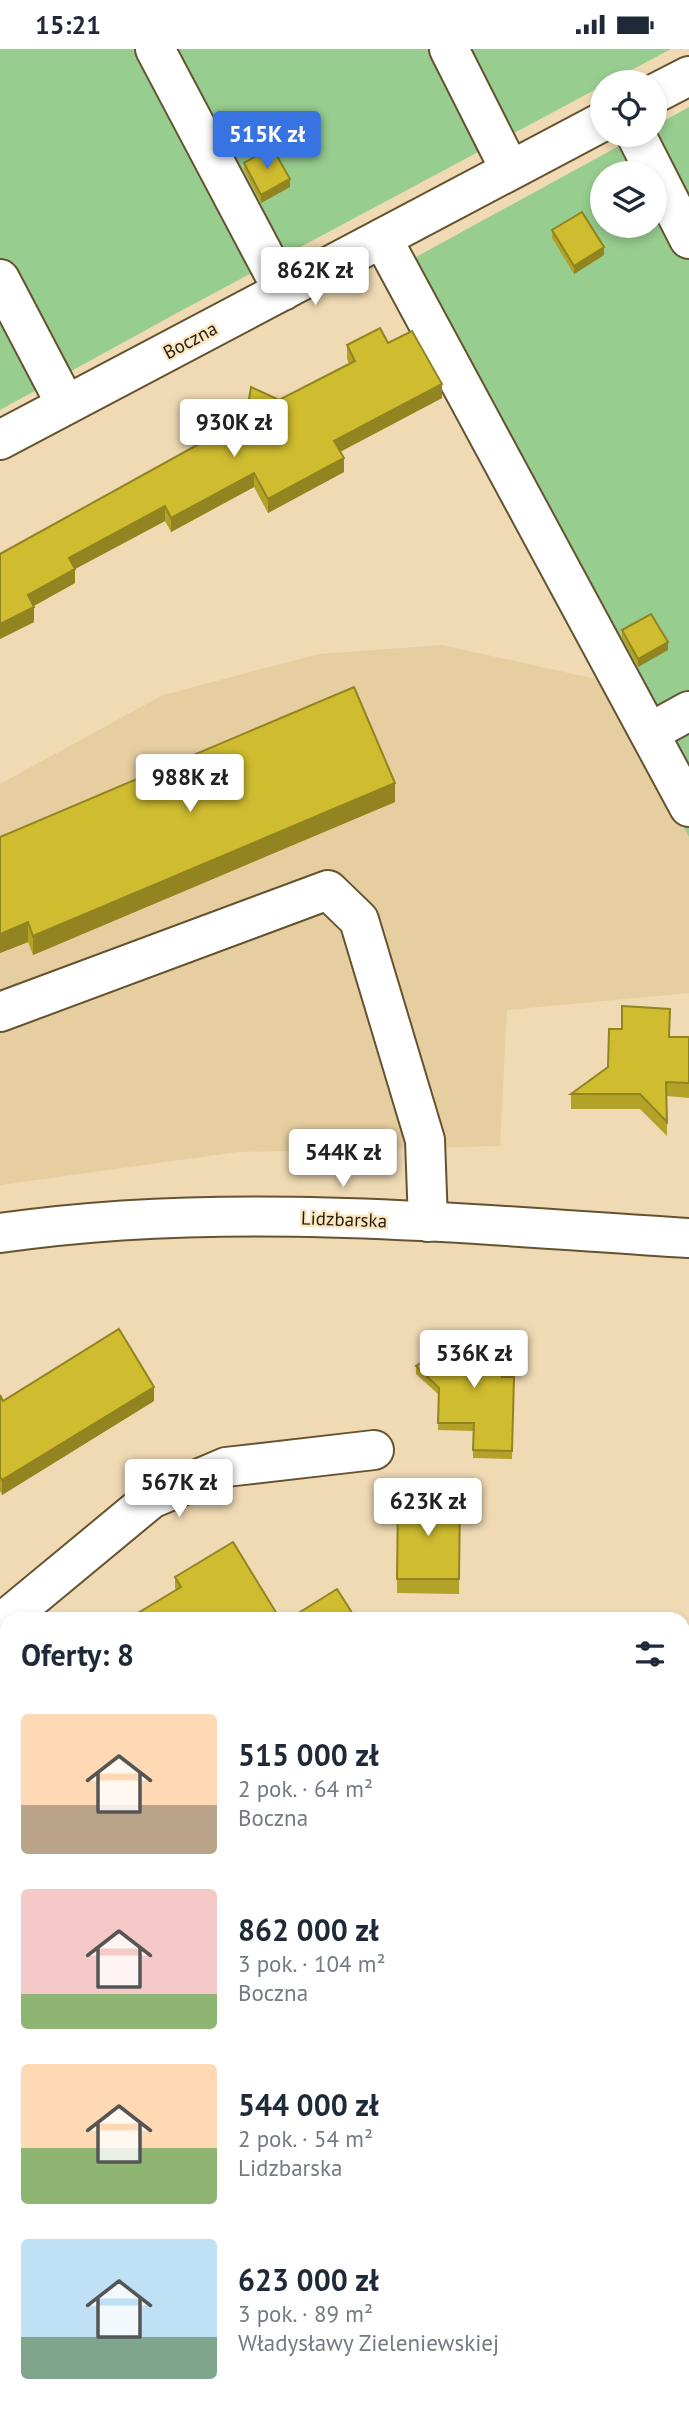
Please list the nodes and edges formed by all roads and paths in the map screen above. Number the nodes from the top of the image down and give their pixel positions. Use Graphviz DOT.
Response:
graph roads {
  1 [pos="155,49"];
  2 [pos="449,49"];
  3 [pos="689,76"];
  4 [pos="667,87"];
  5 [pos="590,128"];
  6 [pos="642,147"];
  7 [pos="510,170"];
  8 [pos="382,238"];
  9 [pos="689,239"];
  10 [pos="0,279"];
  11 [pos="283,291"];
  12 [pos="66,405"];
  13 [pos="0,440"];
  14 [pos="689,711"];
  15 [pos="649,733"];
  16 [pos="689,807"];
  17 [pos="0,1012"];
  18 [pos="428,1222"];
  19 [pos="0,1233"];
  20 [pos="689,1238"];
  21 [pos="374,1450"];
  22 [pos="14,1612"];
  1 -- 11 [label="street"];
  2 -- 7 [label="street"];
  3 -- 4 [label="street"];
  5 -- 7 [label="street, Boczna"];
  6 -- 9 [label="street"];
  7 -- 8 [label="street, Boczna"];
  8 -- 11 [label="street, Boczna"];
  8 -- 15 [label="street"];
  10 -- 12 [label="street"];
  11 -- 12 [label="street, Boczna"];
  12 -- 13 [label="street, Boczna"];
  14 -- 15 [label="street"];
  15 -- 16 [label="street"];
  17 -- 18 [label="street"];
  18 -- 19 [label="street, Lidzbarska"];
  18 -- 20 [label="street, Lidzbarska"];
  21 -- 22 [label="street"];
}
